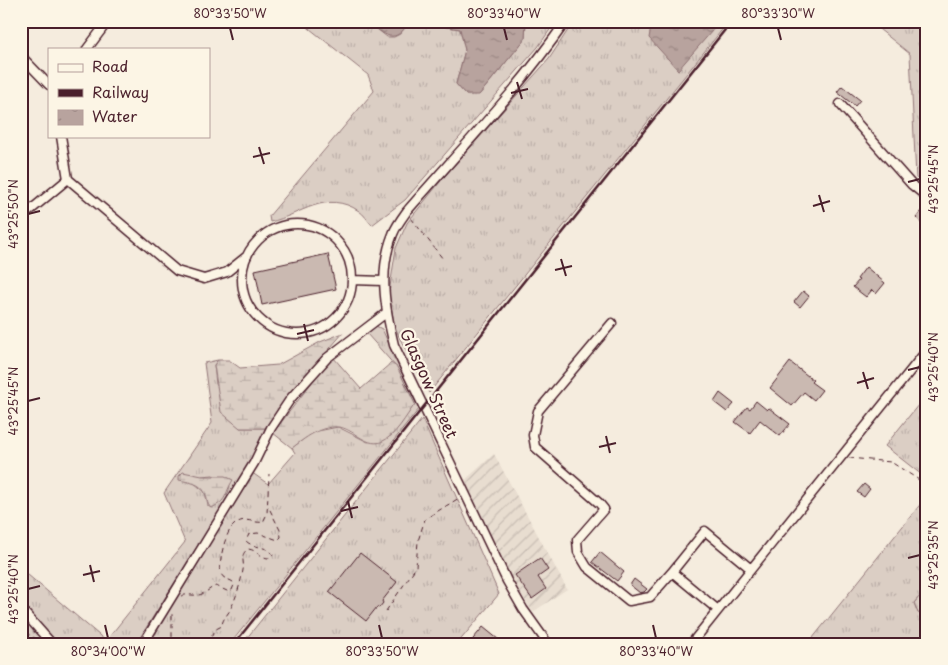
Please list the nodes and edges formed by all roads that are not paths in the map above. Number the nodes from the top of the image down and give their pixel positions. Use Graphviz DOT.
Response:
graph roads {
  1 [pos="108,21"];
  2 [pos="566,21"];
  3 [pos="88,48"];
  4 [pos="21,56"];
  5 [pos="48,84"];
  6 [pos="840,104"];
  7 [pos="61,138"];
  8 [pos="68,179"];
  9 [pos="927,197"];
  10 [pos="21,218"];
  11 [pos="248,255"];
  12 [pos="352,280"];
  13 [pos="383,281"];
  14 [pos="386,312"];
  15 [pos="612,323"];
  16 [pos="927,350"];
  17 [pos="750,569"];
  18 [pos="672,572"];
  19 [pos="21,609"];
  20 [pos="718,610"];
  21 [pos="52,644"];
  22 [pos="143,644"];
  23 [pos="548,644"];
  24 [pos="691,644"];
  1 -- 3 [label="street"];
  2 -- 13 [label="street, Glasgow Street"];
  4 -- 5 [label="street"];
  6 -- 9 [label="street"];
  7 -- 8 [label="street"];
  8 -- 10 [label="street"];
  8 -- 11 [label="street"];
  11 -- 12 [label="street"];
  11 -- 12 [label="street"];
  12 -- 13 [label="street"];
  13 -- 14 [label="street, Glasgow Street"];
  14 -- 22 [label="street"];
  14 -- 23 [label="street, Glasgow Street"];
  15 -- 18 [label="street"];
  16 -- 17 [label="street"];
  17 -- 18 [label="street"];
  17 -- 20 [label="street"];
  18 -- 20 [label="street"];
  19 -- 21 [label="street"];
  20 -- 24 [label="street"];
}
